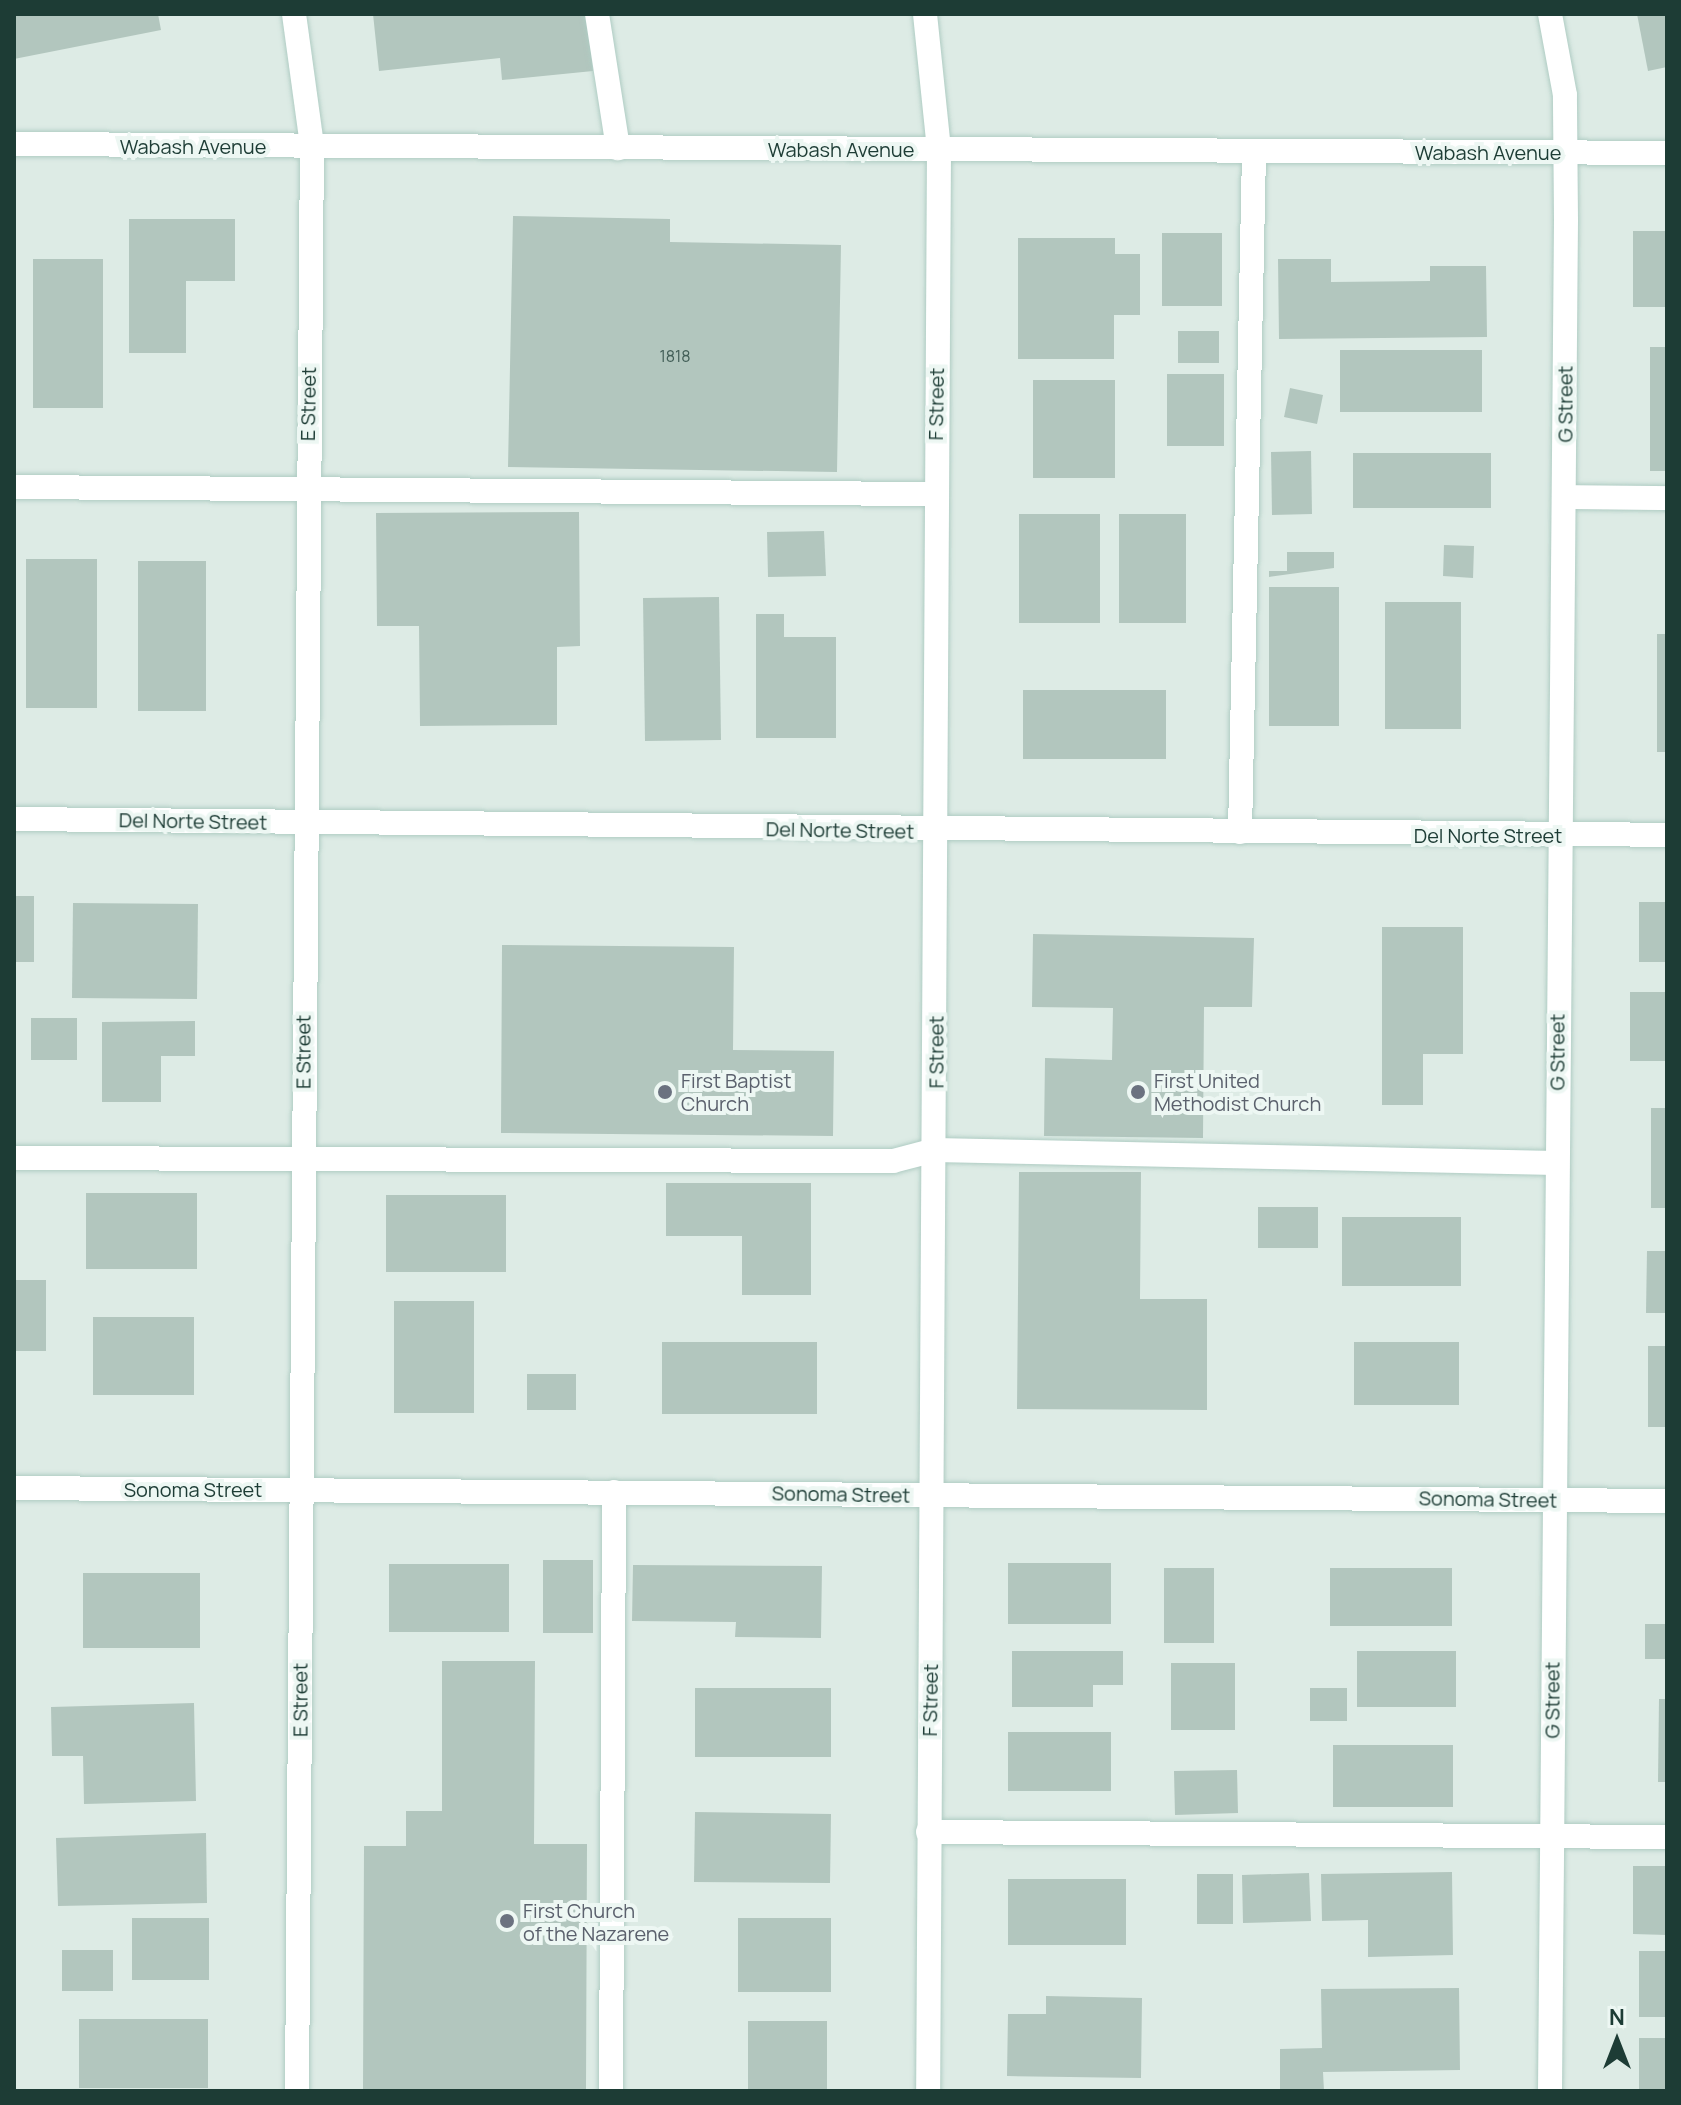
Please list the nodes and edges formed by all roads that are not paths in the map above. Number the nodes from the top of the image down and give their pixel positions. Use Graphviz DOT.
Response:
graph roads {
  1 [pos="294,14"];
  2 [pos="597,14"];
  3 [pos="925,14"];
  4 [pos="1550,14"];
  5 [pos="14,144"];
  6 [pos="312,146"];
  7 [pos="618,148"];
  8 [pos="939,149"];
  9 [pos="1254,151"];
  10 [pos="1566,153"];
  11 [pos="1667,153"];
  12 [pos="14,487"];
  13 [pos="306,490"];
  14 [pos="935,494"];
  15 [pos="1564,497"];
  16 [pos="1667,498"];
  17 [pos="14,819"];
  18 [pos="305,823"];
  19 [pos="937,831"];
  20 [pos="1240,832"];
  21 [pos="1558,835"];
  22 [pos="1667,835"];
  23 [pos="935,1150"];
  24 [pos="14,1158"];
  25 [pos="302,1162"];
  26 [pos="1556,1163"];
  27 [pos="14,1488"];
  28 [pos="301,1490"];
  29 [pos="614,1492"];
  30 [pos="932,1495"];
  31 [pos="1553,1499"];
  32 [pos="1667,1501"];
  33 [pos="928,1832"];
  34 [pos="1667,1837"];
  35 [pos="1551,1838"];
  36 [pos="297,2091"];
  37 [pos="611,2091"];
  38 [pos="928,2091"];
  39 [pos="1550,2091"];
  1 -- 6 [label="street, E Street"];
  2 -- 7 [label="street"];
  3 -- 8 [label="street, F Street"];
  4 -- 10 [label="street, G Street"];
  5 -- 6 [label="street, Wabash Avenue"];
  6 -- 7 [label="street, Wabash Avenue"];
  6 -- 13 [label="street, E Street"];
  7 -- 8 [label="street, Wabash Avenue"];
  8 -- 9 [label="street, Wabash Avenue"];
  8 -- 14 [label="street, F Street"];
  9 -- 10 [label="street, Wabash Avenue"];
  9 -- 20 [label="street"];
  10 -- 11 [label="street, Wabash Avenue"];
  10 -- 15 [label="street, G Street"];
  12 -- 13 [label="street"];
  13 -- 14 [label="street"];
  13 -- 18 [label="street, E Street"];
  14 -- 19 [label="street, F Street"];
  15 -- 16 [label="street"];
  15 -- 21 [label="street, G Street"];
  17 -- 18 [label="street, Del Norte Street"];
  18 -- 19 [label="street, Del Norte Street"];
  18 -- 25 [label="street, E Street"];
  19 -- 20 [label="street, Del Norte Street"];
  19 -- 23 [label="street, F Street"];
  20 -- 21 [label="street, Del Norte Street"];
  21 -- 22 [label="street, Del Norte Street"];
  21 -- 26 [label="street, G Street"];
  23 -- 25 [label="street"];
  23 -- 26 [label="street"];
  23 -- 30 [label="street, F Street"];
  24 -- 25 [label="street"];
  25 -- 28 [label="street, E Street"];
  26 -- 31 [label="street, G Street"];
  27 -- 28 [label="street, Sonoma Street"];
  28 -- 29 [label="street, Sonoma Street"];
  28 -- 36 [label="street, E Street"];
  29 -- 30 [label="street, Sonoma Street"];
  29 -- 37 [label="street"];
  30 -- 31 [label="street, Sonoma Street"];
  30 -- 33 [label="street, F Street"];
  31 -- 32 [label="street, Sonoma Street"];
  31 -- 35 [label="street, G Street"];
  33 -- 35 [label="street"];
  33 -- 38 [label="street, F Street"];
  34 -- 35 [label="street"];
  35 -- 39 [label="street, G Street"];
}
